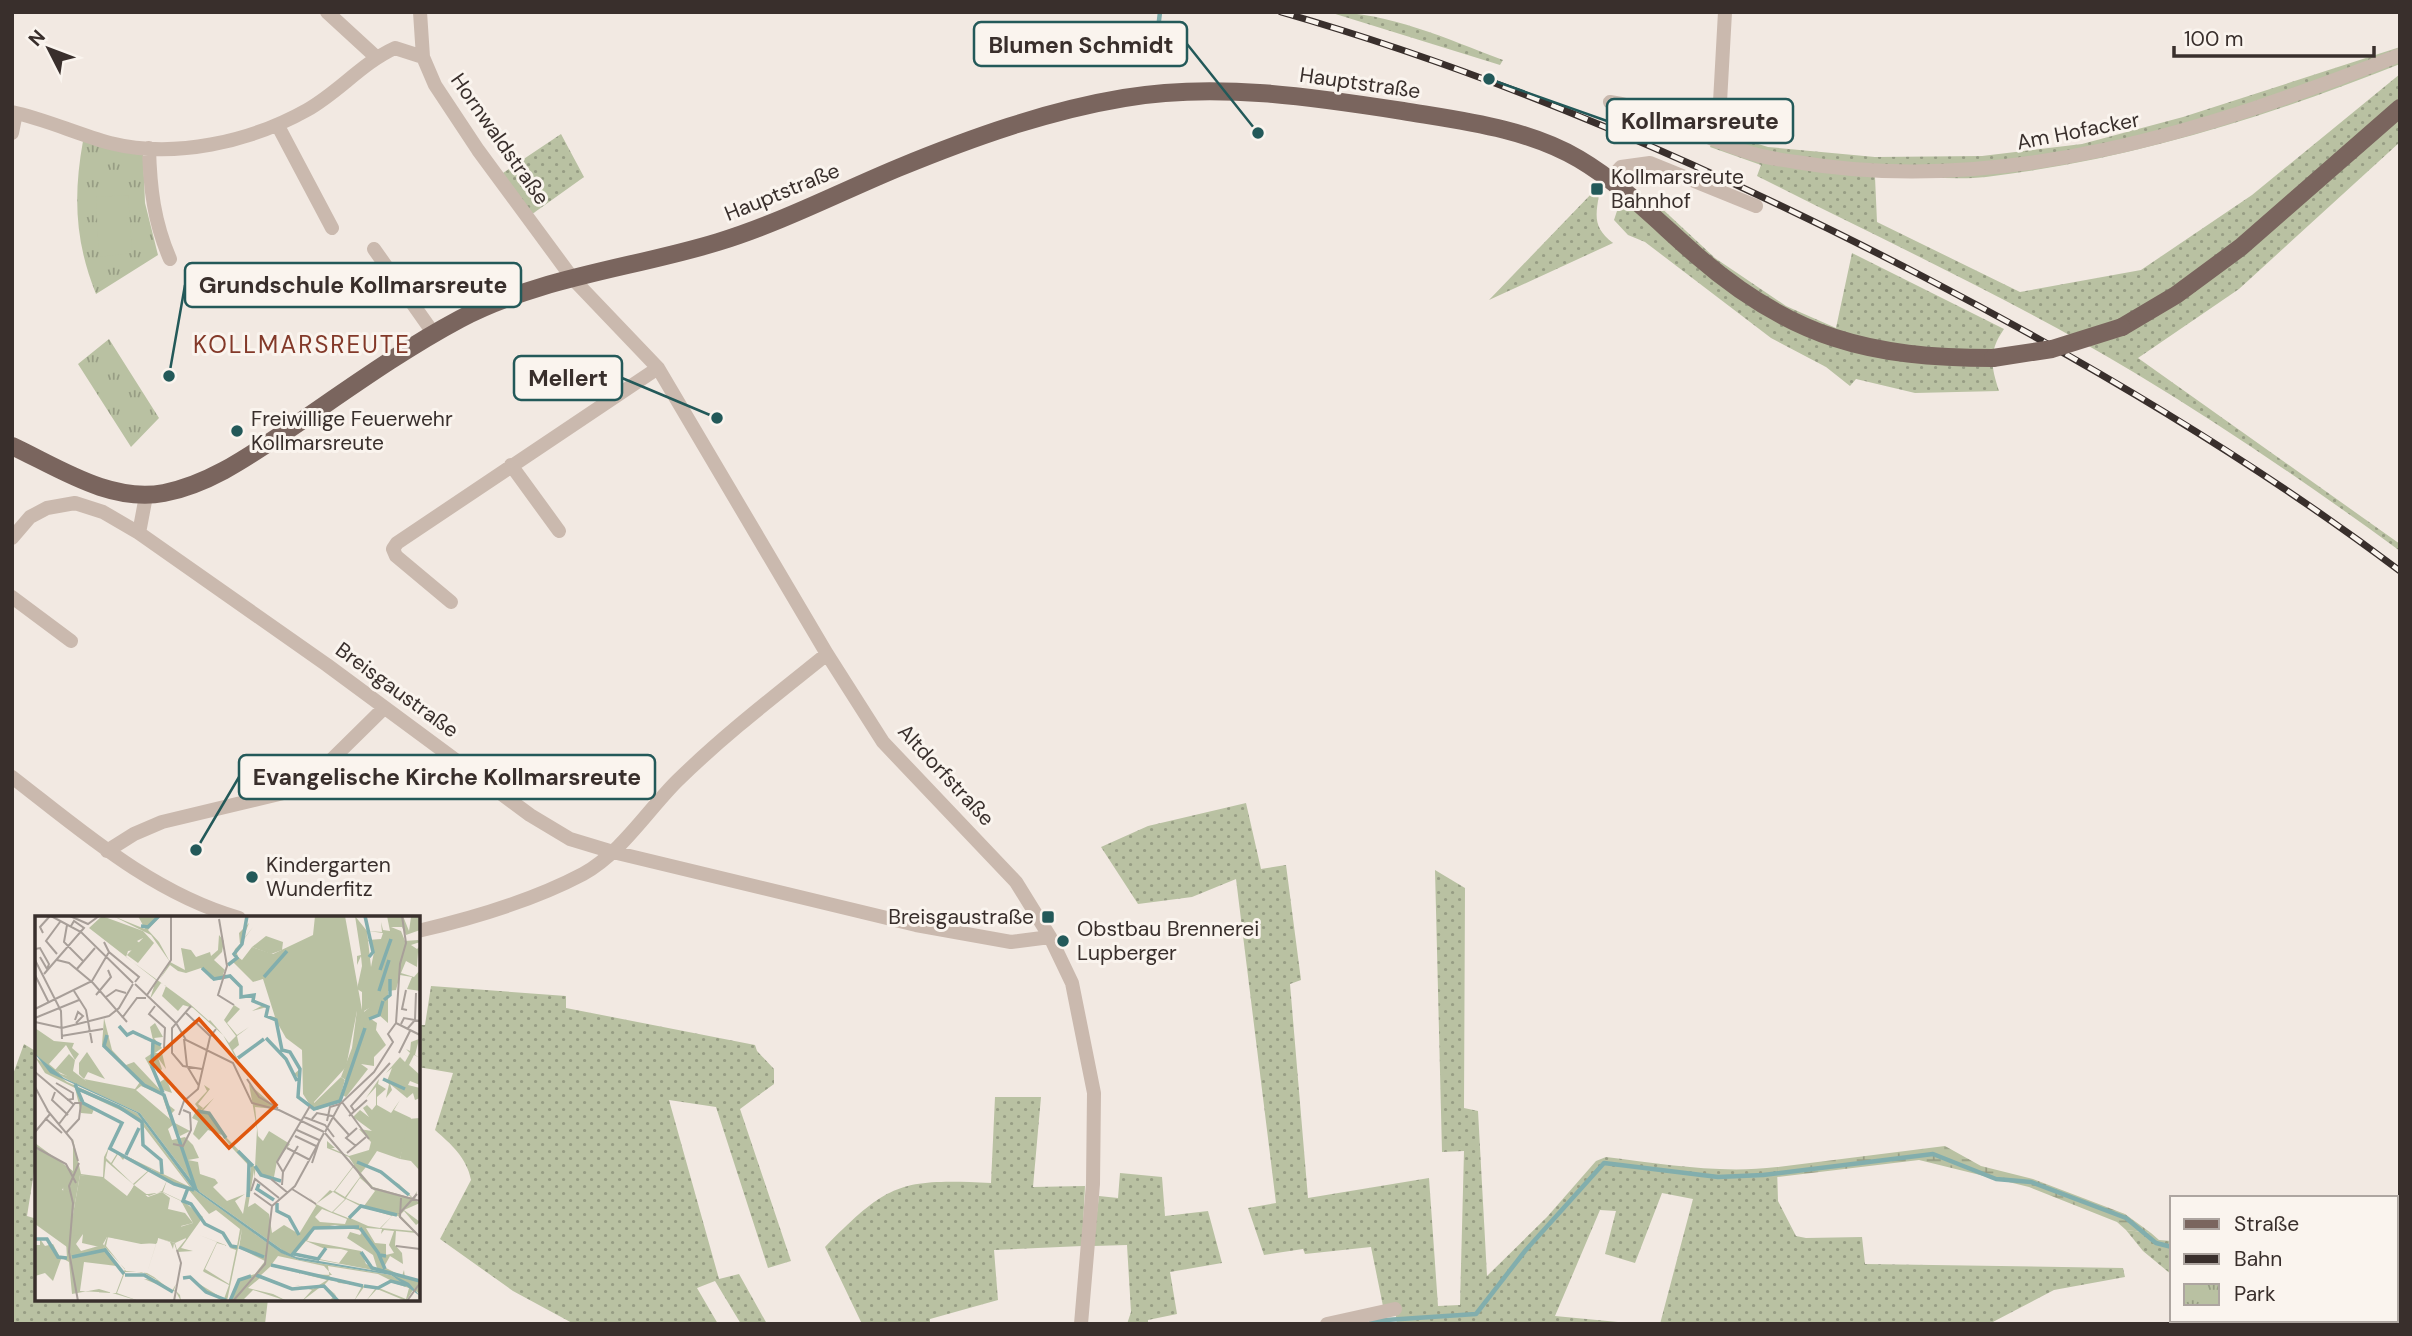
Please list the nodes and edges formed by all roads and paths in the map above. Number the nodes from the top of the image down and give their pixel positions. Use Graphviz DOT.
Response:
graph roads {
  1 [pos="327,12"];
  2 [pos="420,12"];
  3 [pos="1725,12"];
  4 [pos="2400,55"];
  5 [pos="376,57"];
  6 [pos="423,57"];
  7 [pos="1609,102"];
  8 [pos="2400,108"];
  9 [pos="14,113"];
  10 [pos="278,126"];
  11 [pos="12,133"];
  12 [pos="1714,137"];
  13 [pos="149,148"];
  14 [pos="1610,179"];
  15 [pos="1756,206"];
  16 [pos="332,228"];
  17 [pos="374,249"];
  18 [pos="170,259"];
  19 [pos="573,279"];
  20 [pos="434,334"];
  21 [pos="658,368"];
  22 [pos="12,446"];
  23 [pos="511,465"];
  24 [pos="84,481"];
  25 [pos="146,496"];
  26 [pos="75,503"];
  27 [pos="559,531"];
  28 [pos="139,533"];
  29 [pos="12,538"];
  30 [pos="12,597"];
  31 [pos="452,602"];
  32 [pos="71,640"];
  33 [pos="827,654"];
  34 [pos="384,708"];
  35 [pos="12,777"];
  36 [pos="107,851"];
  37 [pos="613,852"];
  38 [pos="232,916"];
  39 [pos="420,930"];
  40 [pos="1050,937"];
  41 [pos="1395,1309"];
  42 [pos="1081,1324"];
  43 [pos="1327,1324"];
  1 -- 5 [label="street"];
  2 -- 6 [label="street, Hornwaldstraße"];
  3 -- 12 [label="street"];
  4 -- 12 [label="street, Am Hofacker"];
  5 -- 6 [label="street"];
  5 -- 10 [label="street"];
  6 -- 19 [label="street, Hornwaldstraße"];
  7 -- 12 [label="street, Am Hofacker"];
  8 -- 14 [label="main road, Hauptstraße, bridge"];
  9 -- 11 [label="street"];
  9 -- 13 [label="street"];
  10 -- 13 [label="street"];
  10 -- 16 [label="street"];
  13 -- 18 [label="street"];
  14 -- 15 [label="street"];
  14 -- 19 [label="main road, Hauptstraße"];
  17 -- 20 [label="street"];
  19 -- 20 [label="main road, Hauptstraße"];
  19 -- 21 [label="street, Altdorfstraße"];
  20 -- 25 [label="main road, Hauptstraße"];
  21 -- 23 [label="street"];
  21 -- 33 [label="street, Altdorfstraße"];
  22 -- 24 [label="main road, Hauptstraße"];
  23 -- 27 [label="street"];
  23 -- 31 [label="street"];
  24 -- 25 [label="main road, Hauptstraße"];
  24 -- 26 [label="street"];
  25 -- 28 [label="street"];
  26 -- 28 [label="street, Breisgaustraße"];
  26 -- 29 [label="street"];
  28 -- 34 [label="street, Breisgaustraße"];
  30 -- 32 [label="street"];
  33 -- 37 [label="street"];
  33 -- 40 [label="street, Altdorfstraße"];
  34 -- 36 [label="street"];
  34 -- 37 [label="street, Breisgaustraße"];
  35 -- 36 [label="street"];
  36 -- 38 [label="street"];
  37 -- 39 [label="street"];
  37 -- 40 [label="street, Breisgaustraße"];
  40 -- 42 [label="street, Altdorfstraße"];
  41 -- 43 [label="street"];
}
